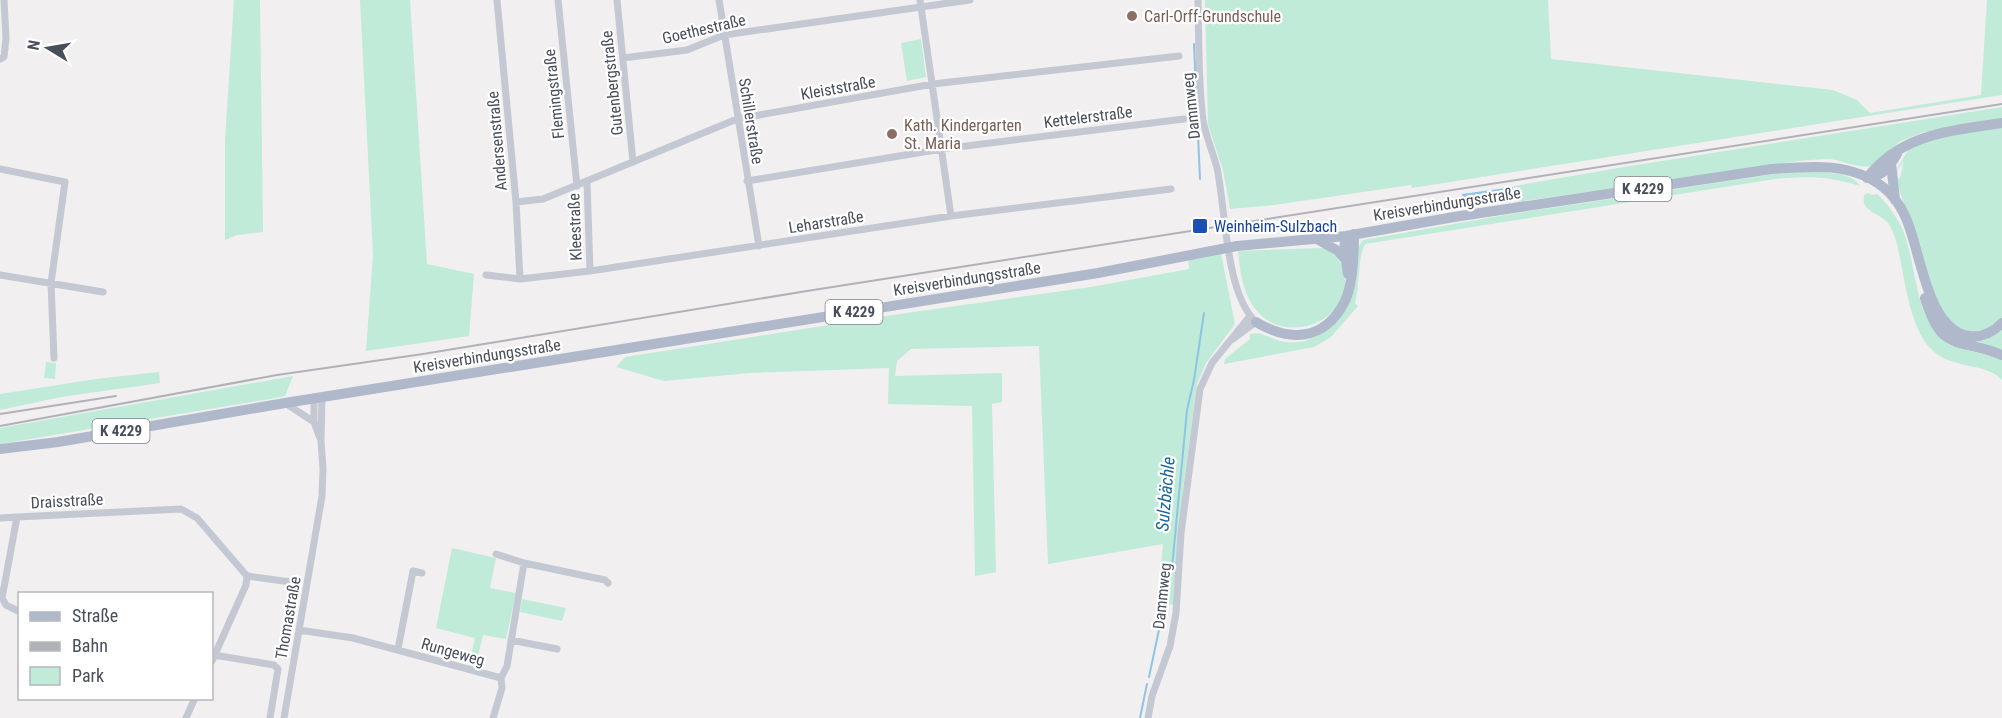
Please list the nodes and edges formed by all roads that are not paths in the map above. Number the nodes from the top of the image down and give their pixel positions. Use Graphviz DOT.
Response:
graph roads {
  1 [pos="4,0"];
  2 [pos="497,0"];
  3 [pos="558,0"];
  4 [pos="617,0"];
  5 [pos="719,0"];
  6 [pos="970,0"];
  7 [pos="1198,0"];
  8 [pos="921,4"];
  9 [pos="724,35"];
  10 [pos="1179,56"];
  11 [pos="2,58"];
  12 [pos="623,58"];
  13 [pos="933,84"];
  14 [pos="737,119"];
  15 [pos="1184,119"];
  16 [pos="2002,123"];
  17 [pos="1901,148"];
  18 [pos="942,149"];
  19 [pos="633,162"];
  20 [pos="1891,163"];
  21 [pos="0,169"];
  22 [pos="1867,178"];
  23 [pos="747,181"];
  24 [pos="587,182"];
  25 [pos="577,186"];
  26 [pos="1171,189"];
  27 [pos="1896,200"];
  28 [pos="516,202"];
  29 [pos="951,216"];
  30 [pos="1350,235"];
  31 [pos="1317,239"];
  32 [pos="759,246"];
  33 [pos="1344,258"];
  34 [pos="590,271"];
  35 [pos="0,275"];
  36 [pos="486,275"];
  37 [pos="520,279"];
  38 [pos="1350,280"];
  39 [pos="51,283"];
  40 [pos="103,292"];
  41 [pos="1253,319"];
  42 [pos="2002,323"];
  43 [pos="2002,355"];
  44 [pos="54,358"];
  45 [pos="318,398"];
  46 [pos="285,403"];
  47 [pos="314,422"];
  48 [pos="321,441"];
  49 [pos="0,449"];
  50 [pos="17,517"];
  51 [pos="0,518"];
  52 [pos="496,554"];
  53 [pos="524,563"];
  54 [pos="422,573"];
  55 [pos="247,576"];
  56 [pos="291,582"];
  57 [pos="608,583"];
  58 [pos="18,611"];
  59 [pos="299,630"];
  60 [pos="511,640"];
  61 [pos="398,649"];
  62 [pos="557,650"];
  63 [pos="213,658"];
  64 [pos="501,678"];
  65 [pos="195,700"];
  66 [pos="186,718"];
  67 [pos="270,718"];
  68 [pos="284,718"];
  69 [pos="493,718"];
  70 [pos="1148,718"];
  1 -- 11 [label="street"];
  2 -- 28 [label="street, Andersenstraße"];
  3 -- 25 [label="street, Flemingstraße"];
  4 -- 12 [label="street, Gutenbergstraße"];
  5 -- 9 [label="street, Schillerstraße"];
  6 -- 8 [label="street, Goethestraße"];
  7 -- 41 [label="street, Dammweg"];
  8 -- 9 [label="street, Goethestraße"];
  8 -- 13 [label="street"];
  9 -- 12 [label="street, Goethestraße"];
  9 -- 14 [label="street, Schillerstraße"];
  10 -- 13 [label="street, Kleiststraße"];
  12 -- 19 [label="street, Gutenbergstraße"];
  13 -- 14 [label="street, Kleiststraße"];
  13 -- 18 [label="street"];
  14 -- 19 [label="street, Kleiststraße"];
  14 -- 23 [label="street, Schillerstraße"];
  15 -- 18 [label="street, Kettelerstraße"];
  16 -- 17 [label="main road"];
  17 -- 20 [label="main road"];
  17 -- 22 [label="main road"];
  18 -- 23 [label="street, Kettelerstraße"];
  18 -- 29 [label="street"];
  19 -- 24 [label="street, Kleiststraße"];
  20 -- 22 [label="main road"];
  20 -- 27 [label="main road"];
  21 -- 39 [label="street"];
  22 -- 27 [label="main road, K 4229"];
  22 -- 30 [label="main road, Kreisverbindungsstraße / K 4229"];
  22 -- 43 [label="main road"];
  23 -- 32 [label="street, Schillerstraße"];
  24 -- 25 [label="street, Kleiststraße"];
  24 -- 34 [label="street, Kleestraße"];
  25 -- 28 [label="street, Kleiststraße"];
  26 -- 29 [label="street, Leharstraße"];
  27 -- 42 [label="main road, K 4229"];
  28 -- 37 [label="street, Andersenstraße"];
  29 -- 32 [label="street, Leharstraße"];
  30 -- 31 [label="main road, Kreisverbindungsstraße / K 4229"];
  30 -- 33 [label="main road"];
  30 -- 38 [label="main road"];
  31 -- 33 [label="main road"];
  31 -- 45 [label="main road, Kreisverbindungsstraße / K 4229"];
  32 -- 34 [label="street, Leharstraße"];
  33 -- 38 [label="main road"];
  34 -- 37 [label="street, Leharstraße"];
  35 -- 39 [label="street"];
  36 -- 37 [label="street, Leharstraße"];
  38 -- 41 [label="main road"];
  39 -- 40 [label="street"];
  39 -- 44 [label="street"];
  41 -- 70 [label="street, Dammweg"];
  45 -- 46 [label="main road, Kreisverbindungsstraße / K 4229"];
  45 -- 47 [label="street"];
  45 -- 48 [label="street"];
  46 -- 47 [label="street"];
  46 -- 49 [label="main road, Kreisverbindungsstraße / K 4229"];
  47 -- 48 [label="street"];
  48 -- 59 [label="street, Thomastraße"];
  50 -- 51 [label="street"];
  50 -- 55 [label="street, Draisstraße"];
  50 -- 58 [label="street, Draisstraße"];
  52 -- 53 [label="street"];
  53 -- 57 [label="street"];
  53 -- 60 [label="street"];
  54 -- 61 [label="street, Rungeweg"];
  55 -- 56 [label="street"];
  55 -- 63 [label="street"];
  59 -- 61 [label="street, Rungeweg"];
  59 -- 68 [label="street, Thomastraße"];
  60 -- 62 [label="street"];
  60 -- 64 [label="street"];
  61 -- 64 [label="street, Rungeweg"];
  63 -- 67 [label="street"];
  64 -- 69 [label="street"];
  65 -- 66 [label="street"];
}
